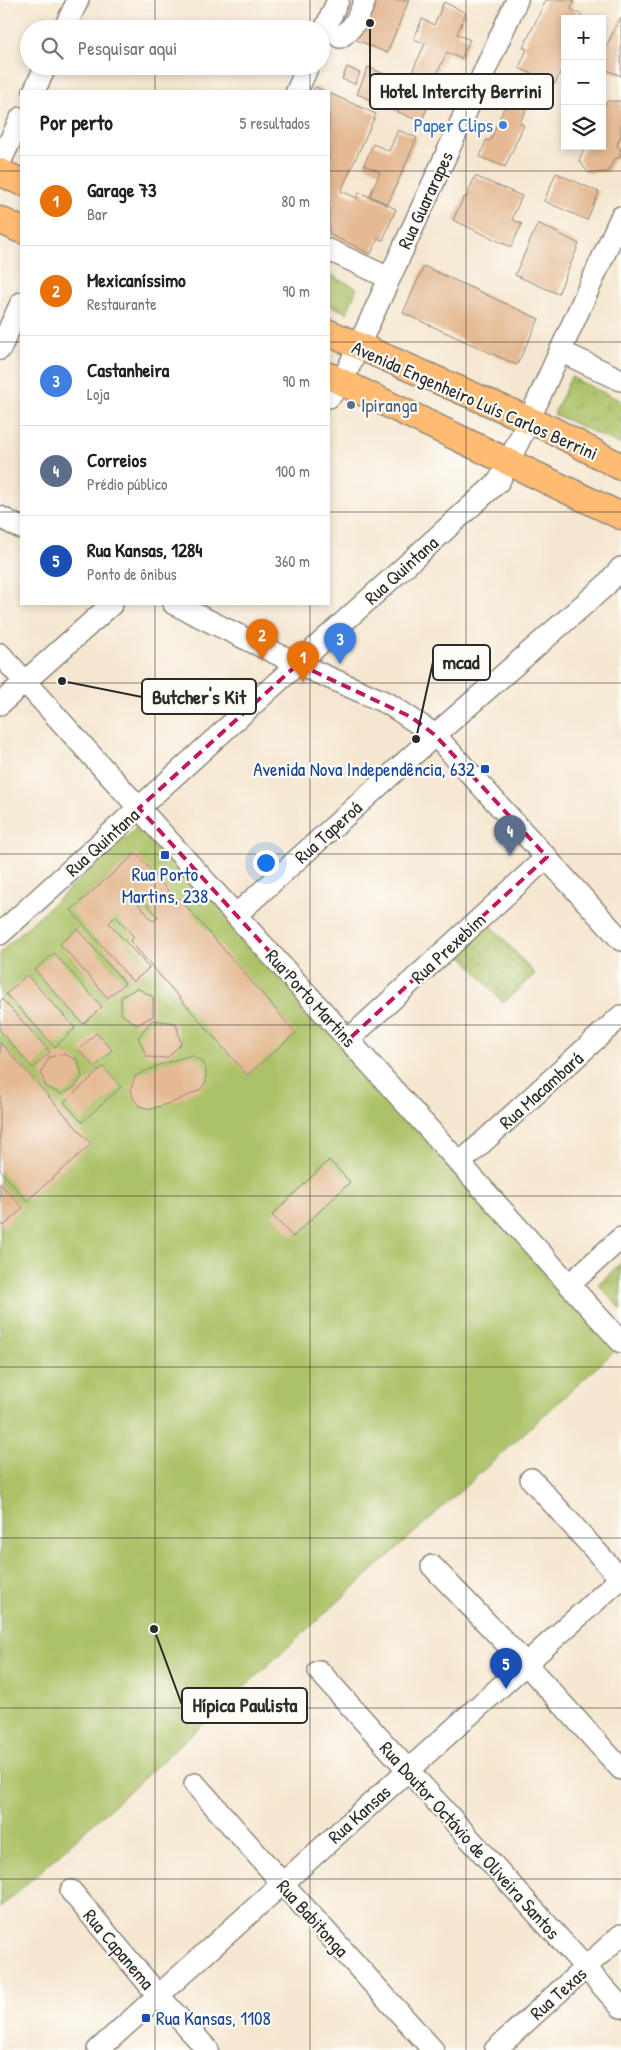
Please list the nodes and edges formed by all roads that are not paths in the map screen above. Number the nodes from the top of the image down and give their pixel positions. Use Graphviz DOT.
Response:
graph roads {
  1 [pos="78,0"];
  2 [pos="338,0"];
  3 [pos="365,0"];
  4 [pos="518,0"];
  5 [pos="68,20"];
  6 [pos="334,36"];
  7 [pos="42,75"];
  8 [pos="304,75"];
  9 [pos="34,90"];
  10 [pos="296,90"];
  11 [pos="20,120"];
  12 [pos="0,162"];
  13 [pos="0,172"];
  14 [pos="20,182"];
  15 [pos="621,217"];
  16 [pos="0,220"];
  17 [pos="20,230"];
  18 [pos="330,250"];
  19 [pos="390,278"];
  20 [pos="20,305"];
  21 [pos="330,333"];
  22 [pos="358,347"];
  23 [pos="0,349"];
  24 [pos="560,351"];
  25 [pos="621,380"];
  26 [pos="333,385"];
  27 [pos="529,420"];
  28 [pos="509,463"];
  29 [pos="621,467"];
  30 [pos="621,516"];
  31 [pos="0,517"];
  32 [pos="20,527"];
  33 [pos="621,568"];
  34 [pos="111,605"];
  35 [pos="176,605"];
  36 [pos="0,654"];
  37 [pos="298,664"];
  38 [pos="25,682"];
  39 [pos="0,704"];
  40 [pos="434,735"];
  41 [pos="139,808"];
  42 [pos="547,857"];
  43 [pos="236,915"];
  44 [pos="0,934"];
  45 [pos="621,940"];
  46 [pos="621,1016"];
  47 [pos="349,1039"];
  48 [pos="460,1163"];
  49 [pos="621,1238"];
  50 [pos="570,1285"];
  51 [pos="621,1342"];
  52 [pos="531,1479"];
  53 [pos="432,1566"];
  54 [pos="621,1579"];
  55 [pos="526,1664"];
  56 [pos="319,1671"];
  57 [pos="621,1769"];
  58 [pos="407,1770"];
  59 [pos="195,1784"];
  60 [pos="283,1884"];
  61 [pos="71,1891"];
  62 [pos="621,1936"];
  63 [pos="586,1968"];
  64 [pos="158,1995"];
  65 [pos="621,2007"];
  66 [pos="98,2050"];
  67 [pos="208,2050"];
  68 [pos="433,2050"];
  69 [pos="495,2050"];
  1 -- 5 [label="street"];
  2 -- 6 [label="street"];
  3 -- 6 [label="street"];
  4 -- 19 [label="street, Rua Guararapes"];
  7 -- 9 [label="street"];
  8 -- 10 [label="street"];
  11 -- 12 [label="street"];
  13 -- 14 [label="main road"];
  15 -- 24 [label="street, Rua Quintana"];
  16 -- 17 [label="main road"];
  18 -- 19 [label="street"];
  19 -- 22 [label="street, Rua Guararapes"];
  20 -- 23 [label="street"];
  21 -- 22 [label="main road, Avenida Engenheiro Luís Carlos Berrini"];
  22 -- 26 [label="street, Rua Guararapes"];
  22 -- 27 [label="main road, Avenida Engenheiro Luís Carlos Berrini"];
  24 -- 25 [label="street"];
  24 -- 27 [label="street, Rua Quintana"];
  26 -- 28 [label="main road, Avenida Engenheiro Luís Carlos Berrini"];
  27 -- 28 [label="street, Rua Quintana"];
  27 -- 29 [label="main road, Avenida Engenheiro Luís Carlos Berrini"];
  28 -- 30 [label="main road, Avenida Engenheiro Luís Carlos Berrini"];
  28 -- 37 [label="street, Rua Quintana"];
  31 -- 32 [label="street"];
  33 -- 40 [label="street, Rua Taperoá"];
  34 -- 38 [label="street"];
  35 -- 37 [label="street"];
  36 -- 38 [label="street, Rua Porto Martins"];
  37 -- 40 [label="street"];
  37 -- 41 [label="street, Rua Quintana"];
  38 -- 39 [label="street"];
  38 -- 41 [label="street, Rua Porto Martins"];
  40 -- 42 [label="street"];
  40 -- 43 [label="street, Rua Taperoá"];
  41 -- 43 [label="street, Rua Porto Martins"];
  41 -- 44 [label="street, Rua Quintana"];
  42 -- 45 [label="street"];
  42 -- 47 [label="street, Rua Prexebim"];
  43 -- 47 [label="street, Rua Porto Martins"];
  46 -- 48 [label="street, Rua Macambará"];
  47 -- 48 [label="street, Rua Porto Martins"];
  48 -- 50 [label="street, Rua Porto Martins"];
  49 -- 50 [label="street"];
  50 -- 51 [label="street, Rua Porto Martins"];
  52 -- 54 [label="street"];
  53 -- 55 [label="street"];
  54 -- 55 [label="street, Rua Kansas"];
  55 -- 57 [label="street"];
  55 -- 58 [label="street, Rua Kansas"];
  56 -- 58 [label="street, Rua Doutor Octávio de Oliveira Santos"];
  58 -- 60 [label="street, Rua Kansas"];
  58 -- 63 [label="street, Rua Doutor Octávio de Oliveira Santos"];
  59 -- 60 [label="street, Rua Babitonga"];
  60 -- 64 [label="street, Rua Kansas"];
  60 -- 68 [label="street, Rua Babitonga"];
  61 -- 64 [label="street, Rua Capanema"];
  62 -- 63 [label="street, Rua Texas"];
  63 -- 65 [label="street, Rua Doutor Octávio de Oliveira Santos"];
  63 -- 69 [label="street, Rua Texas"];
  64 -- 66 [label="street, Rua Kansas"];
  64 -- 67 [label="street, Rua Capanema"];
}
